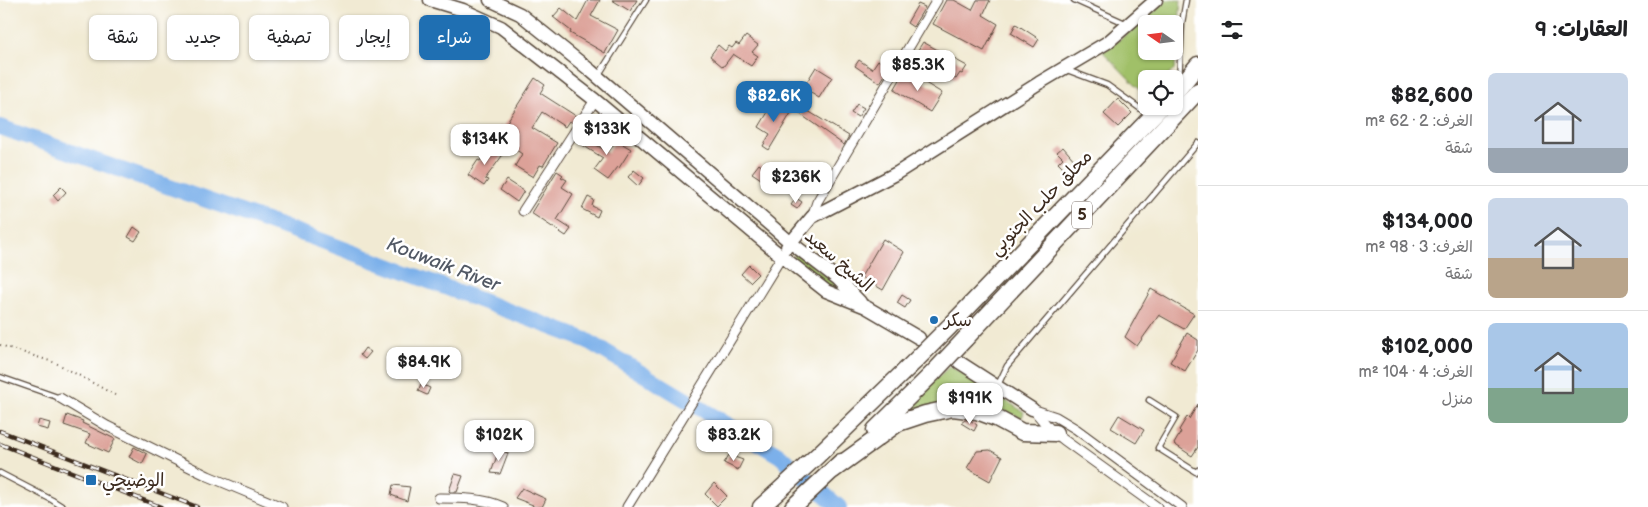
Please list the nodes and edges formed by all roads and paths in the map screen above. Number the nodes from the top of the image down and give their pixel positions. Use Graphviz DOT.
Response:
graph roads {
  1 [pos="430,0"];
  2 [pos="490,0"];
  3 [pos="646,0"];
  4 [pos="937,0"];
  5 [pos="1074,0"];
  6 [pos="1156,0"];
  7 [pos="1186,0"];
  8 [pos="1129,25"];
  9 [pos="1198,65"];
  10 [pos="1063,68"];
  11 [pos="1178,70"];
  12 [pos="598,77"];
  13 [pos="1183,83"];
  14 [pos="1198,91"];
  15 [pos="595,100"];
  16 [pos="1138,102"];
  17 [pos="1154,115"];
  18 [pos="1198,143"];
  19 [pos="524,211"];
  20 [pos="812,217"];
  21 [pos="790,242"];
  22 [pos="782,256"];
  23 [pos="866,307"];
  24 [pos="919,338"];
  25 [pos="0,345"];
  26 [pos="959,362"];
  27 [pos="0,377"];
  28 [pos="998,386"];
  29 [pos="115,395"];
  30 [pos="60,398"];
  31 [pos="1149,400"];
  32 [pos="1032,409"];
  33 [pos="1055,433"];
  34 [pos="833,470"];
  35 [pos="1198,470"];
  36 [pos="0,474"];
  37 [pos="439,498"];
  38 [pos="800,502"];
  39 [pos="63,507"];
  40 [pos="282,507"];
  41 [pos="503,507"];
  42 [pos="627,507"];
  43 [pos="761,507"];
  44 [pos="1157,507"];
  45 [pos="1182,507"];
  1 -- 15 [label="main road, الشيخ سعيد"];
  2 -- 12 [label="main road, الشيخ سعيد"];
  3 -- 12 [label="lane"];
  4 -- 20 [label="street"];
  5 -- 8 [label="lane"];
  6 -- 8 [label="main road"];
  7 -- 11 [label="lane"];
  8 -- 10 [label="main road"];
  9 -- 13 [label="highway"];
  10 -- 16 [label="lane"];
  10 -- 20 [label="main road"];
  12 -- 21 [label="main road, الشيخ سعيد"];
  14 -- 34 [label="highway, محلق حلب الجنوبي / 5, bridge"];
  15 -- 19 [label="street"];
  15 -- 22 [label="main road, الشيخ سعيد"];
  17 -- 43 [label="highway, محلق حلب الجنوبي / 5, bridge"];
  18 -- 28 [label="lane"];
  20 -- 21 [label="main road"];
  21 -- 22 [label="main road"];
  21 -- 23 [label="main road, الشيخ سعيد"];
  22 -- 23 [label="main road, الشيخ سعيد"];
  22 -- 42 [label="street"];
  23 -- 24 [label="main road"];
  25 -- 29 [label="path"];
  26 -- 28 [label="main road"];
  27 -- 30 [label="lane"];
  28 -- 32 [label="main road"];
  30 -- 40 [label="street"];
  31 -- 35 [label="lane"];
  32 -- 33 [label="street"];
  32 -- 45 [label="street"];
  33 -- 34 [label="highway"];
  33 -- 44 [label="street"];
  34 -- 38 [label="highway, 5"];
  36 -- 39 [label="lane"];
  37 -- 41 [label="street"];
}
